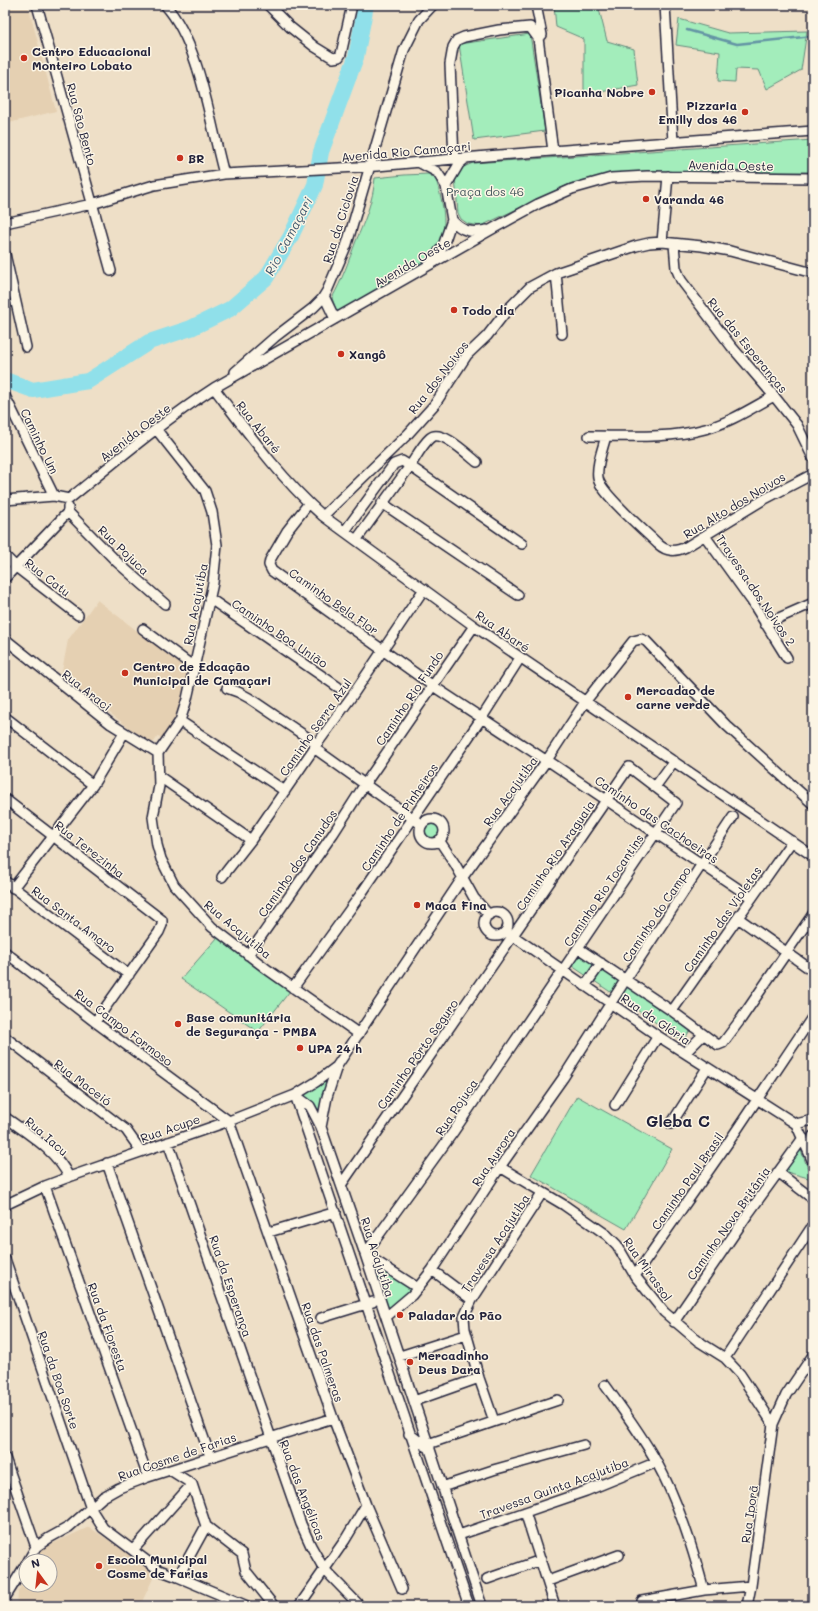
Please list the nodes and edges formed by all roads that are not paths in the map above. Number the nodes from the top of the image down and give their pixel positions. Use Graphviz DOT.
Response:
graph roads {
  1 [pos="37,5"];
  2 [pos="165,5"];
  3 [pos="268,5"];
  4 [pos="352,5"];
  5 [pos="433,5"];
  6 [pos="536,5"];
  7 [pos="664,5"];
  8 [pos="542,36"];
  9 [pos="813,131"];
  10 [pos="673,142"];
  11 [pos="553,150"];
  12 [pos="466,158"];
  13 [pos="454,159"];
  14 [pos="420,163"];
  15 [pos="370,167"];
  16 [pos="224,174"];
  17 [pos="668,176"];
  18 [pos="813,178"];
  19 [pos="446,186"];
  20 [pos="92,204"];
  21 [pos="452,220"];
  22 [pos="5,223"];
  23 [pos="494,228"];
  24 [pos="662,242"];
  25 [pos="674,244"];
  26 [pos="5,254"];
  27 [pos="425,268"];
  28 [pos="110,271"];
  29 [pos="556,273"];
  30 [pos="813,273"];
  31 [pos="324,296"];
  32 [pos="335,319"];
  33 [pos="562,334"];
  34 [pos="26,347"];
  35 [pos="224,382"];
  36 [pos="214,388"];
  37 [pos="5,396"];
  38 [pos="774,396"];
  39 [pos="156,429"];
  40 [pos="588,436"];
  41 [pos="606,436"];
  42 [pos="813,458"];
  43 [pos="477,462"];
  44 [pos="410,466"];
  45 [pos="813,474"];
  46 [pos="54,496"];
  47 [pos="5,500"];
  48 [pos="69,500"];
  49 [pos="309,503"];
  50 [pos="382,503"];
  51 [pos="68,512"];
  52 [pos="323,516"];
  53 [pos="345,531"];
  54 [pos="705,536"];
  55 [pos="356,539"];
  56 [pos="522,544"];
  57 [pos="5,556"];
  58 [pos="16,567"];
  59 [pos="5,578"];
  60 [pos="424,589"];
  61 [pos="518,595"];
  62 [pos="208,598"];
  63 [pos="813,603"];
  64 [pos="165,604"];
  65 [pos="78,615"];
  66 [pos="765,624"];
  67 [pos="474,626"];
  68 [pos="143,629"];
  69 [pos="5,639"];
  70 [pos="383,650"];
  71 [pos="520,658"];
  72 [pos="787,658"];
  73 [pos="194,667"];
  74 [pos="433,686"];
  75 [pos="338,687"];
  76 [pos="226,688"];
  77 [pos="585,702"];
  78 [pos="5,717"];
  79 [pos="481,719"];
  80 [pos="180,721"];
  81 [pos="124,733"];
  82 [pos="315,746"];
  83 [pos="158,753"];
  84 [pos="547,760"];
  85 [pos="674,761"];
  86 [pos="160,777"];
  87 [pos="365,784"];
  88 [pos="93,785"];
  89 [pos="655,787"];
  90 [pos="285,791"];
  91 [pos="5,799"];
  92 [pos="607,800"];
  93 [pos="813,804"];
  94 [pos="733,817"];
  95 [pos="412,819"];
  96 [pos="422,825"];
  97 [pos="656,833"];
  98 [pos="53,835"];
  99 [pos="251,840"];
  100 [pos="439,840"];
  101 [pos="792,841"];
  102 [pos="813,856"];
  103 [pos="703,865"];
  104 [pos="463,876"];
  105 [pos="222,877"];
  106 [pos="5,881"];
  107 [pos="13,888"];
  108 [pos="752,898"];
  109 [pos="813,914"];
  110 [pos="489,915"];
  111 [pos="738,918"];
  112 [pos="510,934"];
  113 [pos="578,948"];
  114 [pos="5,952"];
  115 [pos="787,953"];
  116 [pos="248,955"];
  117 [pos="601,963"];
  118 [pos="563,971"];
  119 [pos="813,971"];
  120 [pos="129,975"];
  121 [pos="626,980"];
  122 [pos="585,986"];
  123 [pos="293,988"];
  124 [pos="611,1004"];
  125 [pos="672,1011"];
  126 [pos="813,1016"];
  127 [pos="95,1022"];
  128 [pos="359,1034"];
  129 [pos="703,1035"];
  130 [pos="658,1036"];
  131 [pos="5,1038"];
  132 [pos="685,1053"];
  133 [pos="337,1066"];
  134 [pos="708,1068"];
  135 [pos="296,1094"];
  136 [pos="757,1100"];
  137 [pos="615,1105"];
  138 [pos="5,1117"];
  139 [pos="230,1120"];
  140 [pos="813,1120"];
  141 [pos="671,1124"];
  142 [pos="796,1124"];
  143 [pos="321,1127"];
  144 [pos="813,1136"];
  145 [pos="803,1138"];
  146 [pos="168,1142"];
  147 [pos="141,1151"];
  148 [pos="810,1153"];
  149 [pos="813,1162"];
  150 [pos="107,1164"];
  151 [pos="500,1167"];
  152 [pos="778,1172"];
  153 [pos="69,1177"];
  154 [pos="341,1185"];
  155 [pos="46,1186"];
  156 [pos="542,1193"];
  157 [pos="813,1199"];
  158 [pos="5,1205"];
  159 [pos="336,1212"];
  160 [pos="813,1225"];
  161 [pos="269,1232"];
  162 [pos="366,1254"];
  163 [pos="5,1259"];
  164 [pos="432,1270"];
  165 [pos="635,1276"];
  166 [pos="418,1288"];
  167 [pos="380,1300"];
  168 [pos="472,1300"];
  169 [pos="367,1304"];
  170 [pos="386,1317"];
  171 [pos="321,1318"];
  172 [pos="674,1322"];
  173 [pos="466,1335"];
  174 [pos="813,1355"];
  175 [pos="400,1356"];
  176 [pos="725,1358"];
  177 [pos="479,1378"];
  178 [pos="605,1385"];
  179 [pos="558,1400"];
  180 [pos="414,1401"];
  181 [pos="333,1418"];
  182 [pos="494,1421"];
  183 [pos="773,1424"];
  184 [pos="409,1434"];
  185 [pos="271,1438"];
  186 [pos="584,1445"];
  187 [pos="429,1446"];
  188 [pos="210,1456"];
  189 [pos="5,1458"];
  190 [pos="657,1462"];
  191 [pos="170,1470"];
  192 [pos="148,1477"];
  193 [pos="192,1484"];
  194 [pos="442,1487"];
  195 [pos="366,1505"];
  196 [pos="91,1509"];
  197 [pos="525,1512"];
  198 [pos="206,1526"];
  199 [pos="459,1535"];
  200 [pos="36,1547"];
  201 [pos="133,1550"];
  202 [pos="33,1553"];
  203 [pos="618,1555"];
  204 [pos="541,1560"];
  205 [pos="324,1569"];
  206 [pos="18,1577"];
  207 [pos="178,1577"];
  208 [pos="487,1579"];
  209 [pos="548,1582"];
  210 [pos="751,1586"];
  211 [pos="402,1589"];
  212 [pos="476,1590"];
  213 [pos="704,1590"];
  214 [pos="465,1594"];
  215 [pos="5,1598"];
  216 [pos="642,1601"];
  217 [pos="247,1606"];
  218 [pos="274,1606"];
  219 [pos="299,1606"];
  220 [pos="360,1606"];
  221 [pos="469,1606"];
  222 [pos="482,1606"];
  223 [pos="555,1606"];
  224 [pos="747,1606"];
  1 -- 20 [label="street, Rua São Bento"];
  2 -- 16 [label="street"];
  3 -- 4 [label="street"];
  5 -- 15 [label="street, Rua da Ciclovia"];
  6 -- 8 [label="street"];
  7 -- 10 [label="street"];
  9 -- 10 [label="street, Avenida Rio Camaçari"];
  10 -- 11 [label="street, Avenida Rio Camaçari"];
  11 -- 12 [label="street, Avenida Rio Camaçari"];
  11 -- 13 [label="street"];
  12 -- 13 [label="street, Avenida Rio Camaçari"];
  12 -- 19 [label="street"];
  13 -- 14 [label="street, Avenida Rio Camaçari"];
  14 -- 15 [label="street, Avenida Rio Camaçari"];
  14 -- 19 [label="street"];
  15 -- 16 [label="street, Avenida Rio Camaçari"];
  15 -- 31 [label="street, Rua da Ciclovia"];
  16 -- 20 [label="street, Avenida Rio Camaçari"];
  17 -- 18 [label="street, Avenida Oeste"];
  17 -- 23 [label="street, Avenida Oeste"];
  17 -- 24 [label="street"];
  19 -- 21 [label="street"];
  20 -- 22 [label="street, Avenida Rio Camaçari"];
  20 -- 28 [label="street, Rua São Bento"];
  21 -- 23 [label="street"];
  21 -- 27 [label="street"];
  23 -- 27 [label="street, Avenida Oeste"];
  24 -- 25 [label="street, Rua dos Noivos"];
  24 -- 29 [label="street, Rua dos Noivos"];
  25 -- 30 [label="street, Rua dos Noivos"];
  25 -- 38 [label="street, Rua das Esperanças"];
  26 -- 34 [label="street"];
  27 -- 32 [label="street, Avenida Oeste"];
  29 -- 33 [label="street"];
  29 -- 52 [label="street, Rua dos Noivos"];
  31 -- 32 [label="street"];
  31 -- 35 [label="street, Rua da Ciclovia"];
  32 -- 35 [label="street, Avenida Oeste"];
  35 -- 36 [label="street, Avenida Oeste"];
  36 -- 39 [label="street, Avenida Oeste"];
  36 -- 49 [label="street, Rua Abaré"];
  37 -- 46 [label="street, Caminho Um"];
  38 -- 41 [label="street"];
  38 -- 42 [label="street, Rua das Esperanças"];
  39 -- 48 [label="street, Avenida Oeste"];
  39 -- 62 [label="street, Rua Acajutiba"];
  40 -- 41 [label="street"];
  41 -- 54 [label="street, Rua Alto dos Noivos"];
  43 -- 44 [label="street"];
  44 -- 50 [label="street"];
  44 -- 53 [label="street"];
  44 -- 56 [label="street"];
  45 -- 54 [label="street, Rua Alto dos Noivos"];
  46 -- 47 [label="street"];
  46 -- 48 [label="street"];
  48 -- 51 [label="street"];
  49 -- 52 [label="street, Rua Abaré"];
  49 -- 70 [label="street, Caminho Bela Flor"];
  50 -- 55 [label="street"];
  50 -- 61 [label="street"];
  51 -- 58 [label="street"];
  51 -- 64 [label="street, Rua Pojuca"];
  52 -- 53 [label="street, Rua Abaré"];
  53 -- 55 [label="street, Rua Abaré"];
  54 -- 66 [label="street, Travessa dos Noivos 2"];
  55 -- 60 [label="street, Rua Abaré"];
  57 -- 58 [label="street, Rua Catu"];
  58 -- 59 [label="street"];
  58 -- 65 [label="street, Rua Catu"];
  60 -- 67 [label="street, Rua Abaré"];
  60 -- 70 [label="street, Caminho Serra Azul"];
  62 -- 73 [label="street, Rua Acajutiba"];
  62 -- 75 [label="street, Caminho Boa União"];
  63 -- 66 [label="street"];
  66 -- 72 [label="street, Travessa dos Noivos 2"];
  67 -- 71 [label="street, Rua Abaré"];
  67 -- 74 [label="street, Caminho Rio Fundo"];
  68 -- 73 [label="street"];
  69 -- 81 [label="street, Rua Araci"];
  70 -- 74 [label="street, Caminho das Cachoeiras"];
  70 -- 82 [label="street, Caminho Serra Azul"];
  71 -- 77 [label="street, Rua Abaré"];
  71 -- 79 [label="street, Caminho de Pinheiros"];
  73 -- 80 [label="street, Rua Acajutiba"];
  74 -- 79 [label="street, Caminho das Cachoeiras"];
  74 -- 87 [label="street, Caminho Rio Fundo"];
  76 -- 82 [label="street"];
  77 -- 84 [label="street, Rua Acajutiba"];
  77 -- 85 [label="street, Rua Abaré"];
  77 -- 93 [label="street, Rua Acajutiba"];
  78 -- 88 [label="street"];
  79 -- 84 [label="street, Caminho das Cachoeiras"];
  79 -- 95 [label="street, Caminho de Pinheiros"];
  80 -- 83 [label="street, Rua Acajutiba"];
  80 -- 90 [label="street"];
  81 -- 83 [label="street, Rua Araci"];
  81 -- 88 [label="street"];
  82 -- 87 [label="street"];
  82 -- 90 [label="street, Caminho Serra Azul"];
  83 -- 86 [label="street, Rua Acajutiba"];
  84 -- 92 [label="street, Caminho das Cachoeiras"];
  84 -- 104 [label="street, Rua Acajutiba"];
  85 -- 89 [label="street"];
  85 -- 101 [label="street, Rua Abaré"];
  86 -- 99 [label="street"];
  86 -- 116 [label="street, Rua Acajutiba"];
  87 -- 95 [label="street"];
  87 -- 116 [label="street, Caminho dos Canudos"];
  88 -- 98 [label="street"];
  89 -- 92 [label="street, Caminho Rio Araguaia"];
  89 -- 97 [label="street, Caminho Rio Tocantins"];
  90 -- 99 [label="street, Caminho Serra Azul"];
  91 -- 98 [label="street, Rua Terezinha"];
  92 -- 97 [label="street, Caminho das Cachoeiras"];
  92 -- 112 [label="street, Caminho Rio Araguaia"];
  94 -- 103 [label="street, Caminho do Campo"];
  95 -- 96 [label="street"];
  95 -- 123 [label="street, Caminho de Pinheiros"];
  96 -- 100 [label="street"];
  96 -- 100 [label="street"];
  97 -- 103 [label="street, Caminho das Cachoeiras"];
  97 -- 113 [label="street, Caminho Rio Tocantins"];
  98 -- 107 [label="street"];
  98 -- 120 [label="street, Rua Terezinha"];
  99 -- 105 [label="street, Caminho Serra Azul"];
  100 -- 104 [label="street"];
  101 -- 102 [label="street, Rua Abaré"];
  101 -- 108 [label="street, Caminho das Violetas"];
  103 -- 108 [label="street, Caminho das Cachoeiras"];
  103 -- 121 [label="street, Caminho do Campo"];
  104 -- 110 [label="street"];
  104 -- 128 [label="street, Rua Acajutiba"];
  106 -- 107 [label="street, Rua Santa Amaro"];
  107 -- 120 [label="street, Rua Santa Amaro"];
  108 -- 111 [label="street, Caminho das Violetas"];
  109 -- 115 [label="street"];
  110 -- 112 [label="street"];
  110 -- 112 [label="street"];
  111 -- 115 [label="street"];
  111 -- 125 [label="street, Caminho das Violetas"];
  112 -- 118 [label="street, Rua da Glória"];
  112 -- 154 [label="street, Caminho Pôrto Seguro"];
  113 -- 117 [label="street"];
  113 -- 118 [label="street, Caminho Rio Tocantins"];
  114 -- 127 [label="street, Rua Campo Formoso"];
  115 -- 119 [label="street"];
  115 -- 129 [label="street"];
  116 -- 123 [label="street, Rua Acajutiba"];
  117 -- 121 [label="street"];
  117 -- 122 [label="street"];
  118 -- 122 [label="street, Rua da Glória"];
  118 -- 162 [label="street, Rua Pojuca"];
  120 -- 127 [label="street"];
  121 -- 124 [label="street, Caminho do Campo"];
  121 -- 125 [label="street"];
  122 -- 124 [label="street, Rua da Glória"];
  123 -- 128 [label="street, Rua Acajutiba"];
  124 -- 130 [label="street, Rua da Glória"];
  124 -- 151 [label="street, Rua Aurora"];
  125 -- 129 [label="street"];
  126 -- 136 [label="street, Caminho Paul Brasil"];
  127 -- 139 [label="street, Rua Campo Formoso"];
  128 -- 133 [label="street, Rua Acajutiba"];
  129 -- 132 [label="street"];
  130 -- 132 [label="street, Rua da Glória"];
  130 -- 137 [label="street"];
  131 -- 147 [label="street, Rua Maceió"];
  132 -- 134 [label="street, Rua da Glória"];
  133 -- 135 [label="street, Rua Acupe"];
  133 -- 143 [label="street, Rua Acajutiba"];
  134 -- 136 [label="street, Rua da Glória"];
  134 -- 141 [label="street"];
  135 -- 139 [label="street, Rua Acupe"];
  135 -- 143 [label="street"];
  135 -- 159 [label="street"];
  136 -- 142 [label="street, Rua da Glória"];
  136 -- 165 [label="street, Caminho Paul Brasil"];
  138 -- 153 [label="street, Rua Iacu"];
  139 -- 146 [label="street, Rua Acupe"];
  139 -- 161 [label="street, Rua das Palmeras"];
  140 -- 142 [label="street"];
  142 -- 145 [label="street"];
  143 -- 154 [label="street, Rua Acajutiba"];
  144 -- 148 [label="street"];
  145 -- 148 [label="street"];
  145 -- 152 [label="street, Caminho Nova Britânia"];
  146 -- 147 [label="street, Rua Acupe"];
  146 -- 185 [label="street, Rua da Esperança"];
  147 -- 150 [label="street, Rua Acupe"];
  148 -- 149 [label="street"];
  150 -- 153 [label="street, Rua Acupe"];
  150 -- 188 [label="street"];
  151 -- 156 [label="street, Rua Mirassol"];
  151 -- 164 [label="street, Rua Aurora"];
  152 -- 157 [label="street"];
  152 -- 172 [label="street, Caminho Nova Britânia"];
  153 -- 155 [label="street, Rua Acupe"];
  154 -- 162 [label="street, Rua Acajutiba"];
  155 -- 158 [label="street, Rua Acupe"];
  155 -- 192 [label="street, Rua da Floresta"];
  156 -- 165 [label="street, Rua Mirassol"];
  156 -- 168 [label="street, Travessa Acajutiba"];
  159 -- 161 [label="street"];
  159 -- 169 [label="street"];
  160 -- 176 [label="street"];
  161 -- 181 [label="street, Rua das Palmeras"];
  162 -- 166 [label="street"];
  162 -- 167 [label="street, Rua Acajutiba"];
  163 -- 196 [label="street, Rua da Boa Sorte"];
  164 -- 166 [label="street, Rua Aurora"];
  164 -- 168 [label="street"];
  165 -- 172 [label="street, Rua Mirassol"];
  166 -- 170 [label="street, Rua Aurora"];
  167 -- 169 [label="street"];
  167 -- 170 [label="street, Rua Acajutiba"];
  168 -- 173 [label="street, Travessa Acajutiba"];
  169 -- 171 [label="street"];
  169 -- 184 [label="street"];
  170 -- 175 [label="street, Rua Acajutiba"];
  172 -- 176 [label="street, Rua Mirassol"];
  173 -- 175 [label="street"];
  173 -- 177 [label="street, Travessa Acajutiba"];
  174 -- 183 [label="street, Rua Iporã"];
  175 -- 180 [label="street, Rua Acajutiba"];
  176 -- 183 [label="street, Rua Mirassol"];
  177 -- 180 [label="street"];
  177 -- 182 [label="street, Travessa Acajutiba"];
  178 -- 190 [label="street"];
  179 -- 182 [label="street"];
  180 -- 187 [label="street, Rua Acajutiba"];
  181 -- 185 [label="street, Rua Cosme de Farias"];
  181 -- 195 [label="street, Rua das Palmeras"];
  182 -- 187 [label="street"];
  183 -- 210 [label="street, Rua Iporã"];
  184 -- 187 [label="street"];
  184 -- 214 [label="street"];
  185 -- 188 [label="street, Rua Cosme de Farias"];
  185 -- 205 [label="street, Rua das Angélicas"];
  186 -- 194 [label="street"];
  187 -- 194 [label="street, Rua Acajutiba"];
  188 -- 191 [label="street, Rua Cosme de Farias"];
  189 -- 200 [label="street"];
  190 -- 197 [label="street, Travessa Quinta Acajutiba"];
  190 -- 213 [label="street"];
  191 -- 192 [label="street, Rua Cosme de Farias"];
  191 -- 193 [label="street"];
  192 -- 196 [label="street, Rua Cosme de Farias"];
  193 -- 198 [label="street"];
  193 -- 201 [label="street"];
  194 -- 199 [label="street, Rua Acajutiba"];
  195 -- 205 [label="street"];
  195 -- 211 [label="street, Rua das Palmeras"];
  196 -- 200 [label="street, Rua Cosme de Farias"];
  196 -- 201 [label="street, Rua da Boa Sorte"];
  197 -- 199 [label="street, Travessa Quinta Acajutiba"];
  197 -- 204 [label="street"];
  198 -- 207 [label="street"];
  198 -- 218 [label="street"];
  199 -- 212 [label="street, Rua Acajutiba"];
  200 -- 202 [label="street, Rua Cosme de Farias"];
  201 -- 207 [label="street, Rua da Boa Sorte"];
  203 -- 209 [label="street"];
  204 -- 208 [label="street"];
  204 -- 209 [label="street"];
  205 -- 219 [label="street"];
  205 -- 220 [label="street, Rua das Angélicas"];
  206 -- 215 [label="street"];
  207 -- 217 [label="street, Rua da Boa Sorte"];
  209 -- 223 [label="street"];
  210 -- 213 [label="street"];
  210 -- 224 [label="street, Rua Iporã"];
  212 -- 214 [label="street"];
  212 -- 222 [label="street, Rua Acajutiba"];
  213 -- 216 [label="street"];
  214 -- 221 [label="street"];
}
